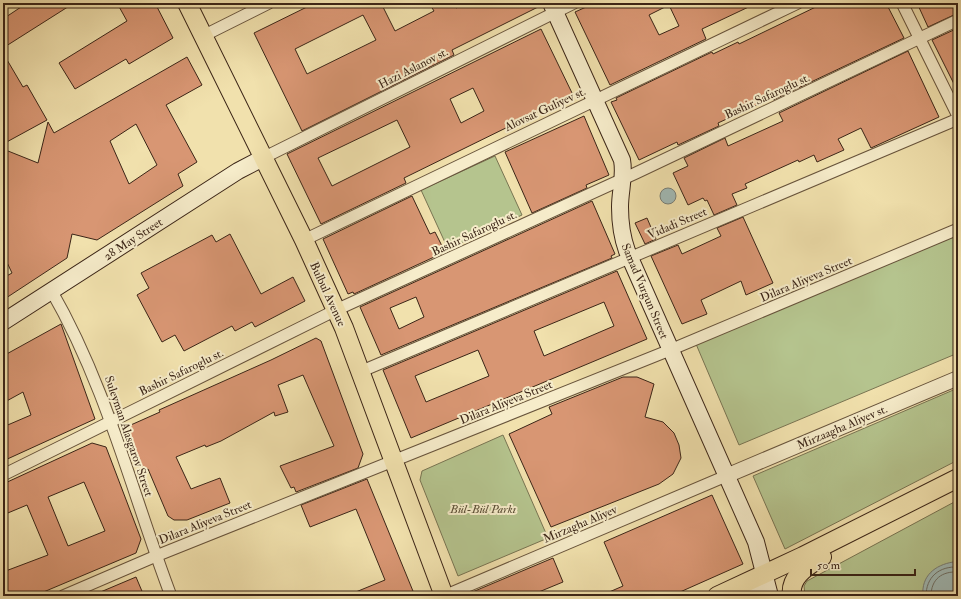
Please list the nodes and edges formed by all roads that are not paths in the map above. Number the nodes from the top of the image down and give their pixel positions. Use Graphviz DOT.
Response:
graph roads {
  1 [pos="187,3"];
  2 [pos="269,3"];
  3 [pos="574,3"];
  4 [pos="798,3"];
  5 [pos="902,3"];
  6 [pos="553,8"];
  7 [pos="958,20"];
  8 [pos="204,36"];
  9 [pos="919,38"];
  10 [pos="596,99"];
  11 [pos="958,118"];
  12 [pos="263,158"];
  13 [pos="623,178"];
  14 [pos="958,229"];
  15 [pos="304,240"];
  16 [pos="629,257"];
  17 [pos="51,290"];
  18 [pos="336,310"];
  19 [pos="3,322"];
  20 [pos="670,350"];
  21 [pos="362,371"];
  22 [pos="958,378"];
  23 [pos="112,421"];
  24 [pos="395,460"];
  25 [pos="3,475"];
  26 [pos="726,476"];
  27 [pos="958,478"];
  28 [pos="899,508"];
  29 [pos="156,556"];
  30 [pos="764,575"];
  31 [pos="63,596"];
  32 [pos="171,596"];
  33 [pos="444,596"];
  34 [pos="717,596"];
  35 [pos="753,596"];
  36 [pos="770,596"];
  37 [pos="792,596"];
  1 -- 8 [label="main road, Bulbul Avenue"];
  2 -- 8 [label="street"];
  3 -- 6 [label="street, Hazi Aslanov st."];
  4 -- 10 [label="street, Alovsat Guliyev st."];
  5 -- 9 [label="street"];
  6 -- 10 [label="main road, Samad Vurgun Street"];
  6 -- 12 [label="street, Hazi Aslanov st."];
  7 -- 9 [label="street, Bashir Safaroglu st."];
  8 -- 12 [label="main road, Bulbul Avenue"];
  9 -- 11 [label="street"];
  9 -- 13 [label="street, Bashir Safaroglu st."];
  10 -- 13 [label="main road, Samad Vurgun Street"];
  10 -- 15 [label="street, Alovsat Guliyev st."];
  11 -- 16 [label="street, Vidadi Street"];
  12 -- 15 [label="main road, Bulbul Avenue"];
  12 -- 17 [label="main road, 28 May Street"];
  13 -- 16 [label="main road, Samad Vurgun Street"];
  13 -- 18 [label="street, Bashir Safaroglu st."];
  14 -- 20 [label="street, Dilara Aliyeva Street"];
  15 -- 18 [label="main road, Bulbul Avenue"];
  16 -- 20 [label="main road, Samad Vurgun Street"];
  16 -- 21 [label="street, Vidadi Street"];
  17 -- 19 [label="main road, 28 May Street"];
  17 -- 23 [label="street, Suleyman Alasgarov Street"];
  18 -- 21 [label="main road, Bulbul Avenue"];
  18 -- 23 [label="street, Bashir Safaroglu st."];
  20 -- 24 [label="street, Dilara Aliyeva Street"];
  20 -- 26 [label="main road, Samad Vurgun Street"];
  21 -- 24 [label="main road, Bulbul Avenue"];
  22 -- 26 [label="street, Mirzaagha Aliyev st."];
  23 -- 25 [label="street, Bashir Safaroglu st."];
  23 -- 29 [label="street, Suleyman Alasgarov Street"];
  24 -- 29 [label="street, Dilara Aliyeva Street"];
  24 -- 33 [label="main road, Bulbul Avenue"];
  26 -- 30 [label="main road, Samad Vurgun Street"];
  26 -- 33 [label="street, Mirzagha Aliyev"];
  27 -- 28 [label="main road"];
  28 -- 30 [label="main road"];
  28 -- 37 [label="main road"];
  29 -- 31 [label="street, Dilara Aliyeva Street"];
  29 -- 32 [label="street, Suleyman Alasgarov Street"];
  30 -- 34 [label="main road"];
  30 -- 35 [label="main road"];
  30 -- 36 [label="main road, Samad Vurgun Street"];
}
